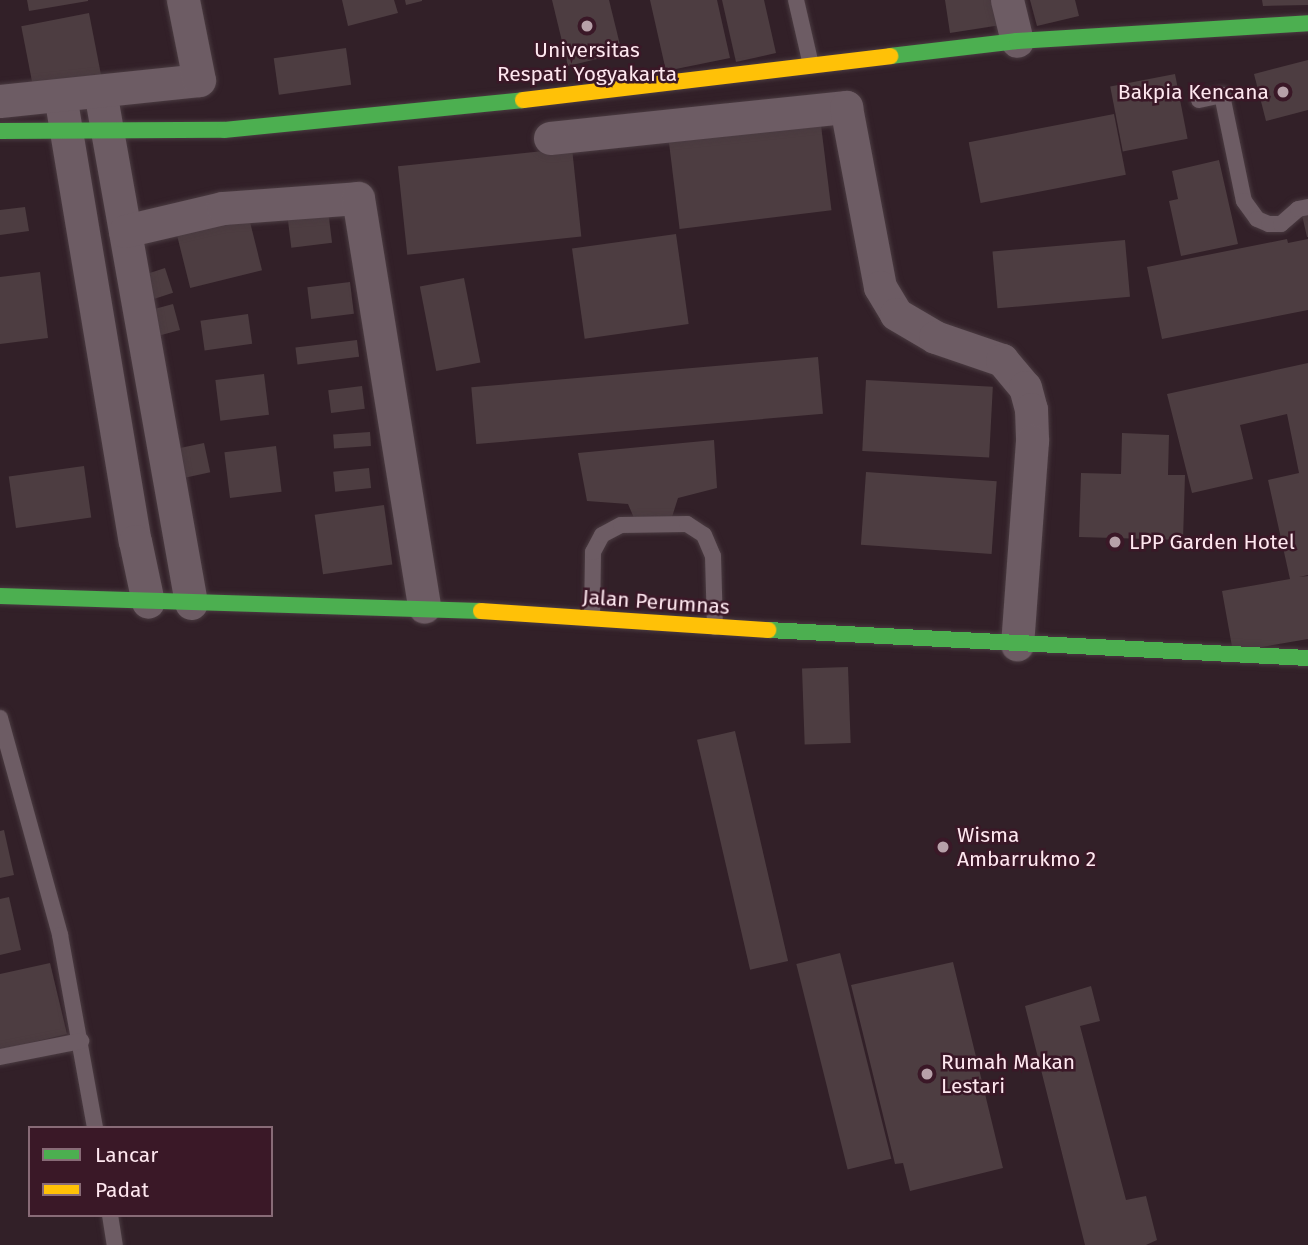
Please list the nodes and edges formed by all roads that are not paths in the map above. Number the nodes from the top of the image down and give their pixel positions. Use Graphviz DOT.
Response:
graph roads {
  1 [pos="183,0"];
  2 [pos="796,0"];
  3 [pos="1007,0"];
  4 [pos="1308,23"];
  5 [pos="1017,41"];
  6 [pos="811,65"];
  7 [pos="100,90"];
  8 [pos="60,95"];
  9 [pos="1199,100"];
  10 [pos="0,101"];
  11 [pos="0,131"];
  12 [pos="63,131"];
  13 [pos="108,131"];
  14 [pos="550,138"];
  15 [pos="1308,207"];
  16 [pos="125,231"];
  17 [pos="0,596"];
  18 [pos="148,602"];
  19 [pos="191,603"];
  20 [pos="424,607"];
  21 [pos="593,618"];
  22 [pos="715,626"];
  23 [pos="1017,644"];
  24 [pos="1308,658"];
  25 [pos="0,718"];
  26 [pos="81,1041"];
  27 [pos="0,1057"];
  28 [pos="95,1126"];
  29 [pos="110,1217"];
  30 [pos="116,1245"];
  1 -- 7 [label="street"];
  2 -- 6 [label="lane"];
  3 -- 5 [label="street"];
  4 -- 5 [label="street"];
  5 -- 6 [label="street"];
  6 -- 13 [label="street"];
  7 -- 8 [label="street"];
  7 -- 13 [label="street"];
  8 -- 10 [label="street"];
  8 -- 12 [label="street"];
  9 -- 15 [label="lane"];
  11 -- 12 [label="street"];
  12 -- 13 [label="street"];
  12 -- 18 [label="street"];
  13 -- 16 [label="street"];
  14 -- 23 [label="street"];
  16 -- 19 [label="street"];
  16 -- 20 [label="street"];
  17 -- 18 [label="street, Jalan Perumnas"];
  18 -- 19 [label="street, Jalan Perumnas"];
  19 -- 20 [label="street, Jalan Perumnas"];
  20 -- 21 [label="street, Jalan Perumnas"];
  21 -- 22 [label="street, Jalan Perumnas"];
  21 -- 22 [label="lane"];
  22 -- 23 [label="street, Jalan Perumnas"];
  23 -- 24 [label="street, Jalan Perumnas"];
  25 -- 26 [label="lane"];
  26 -- 27 [label="lane"];
  26 -- 28 [label="lane"];
  29 -- 30 [label="lane"];
}
